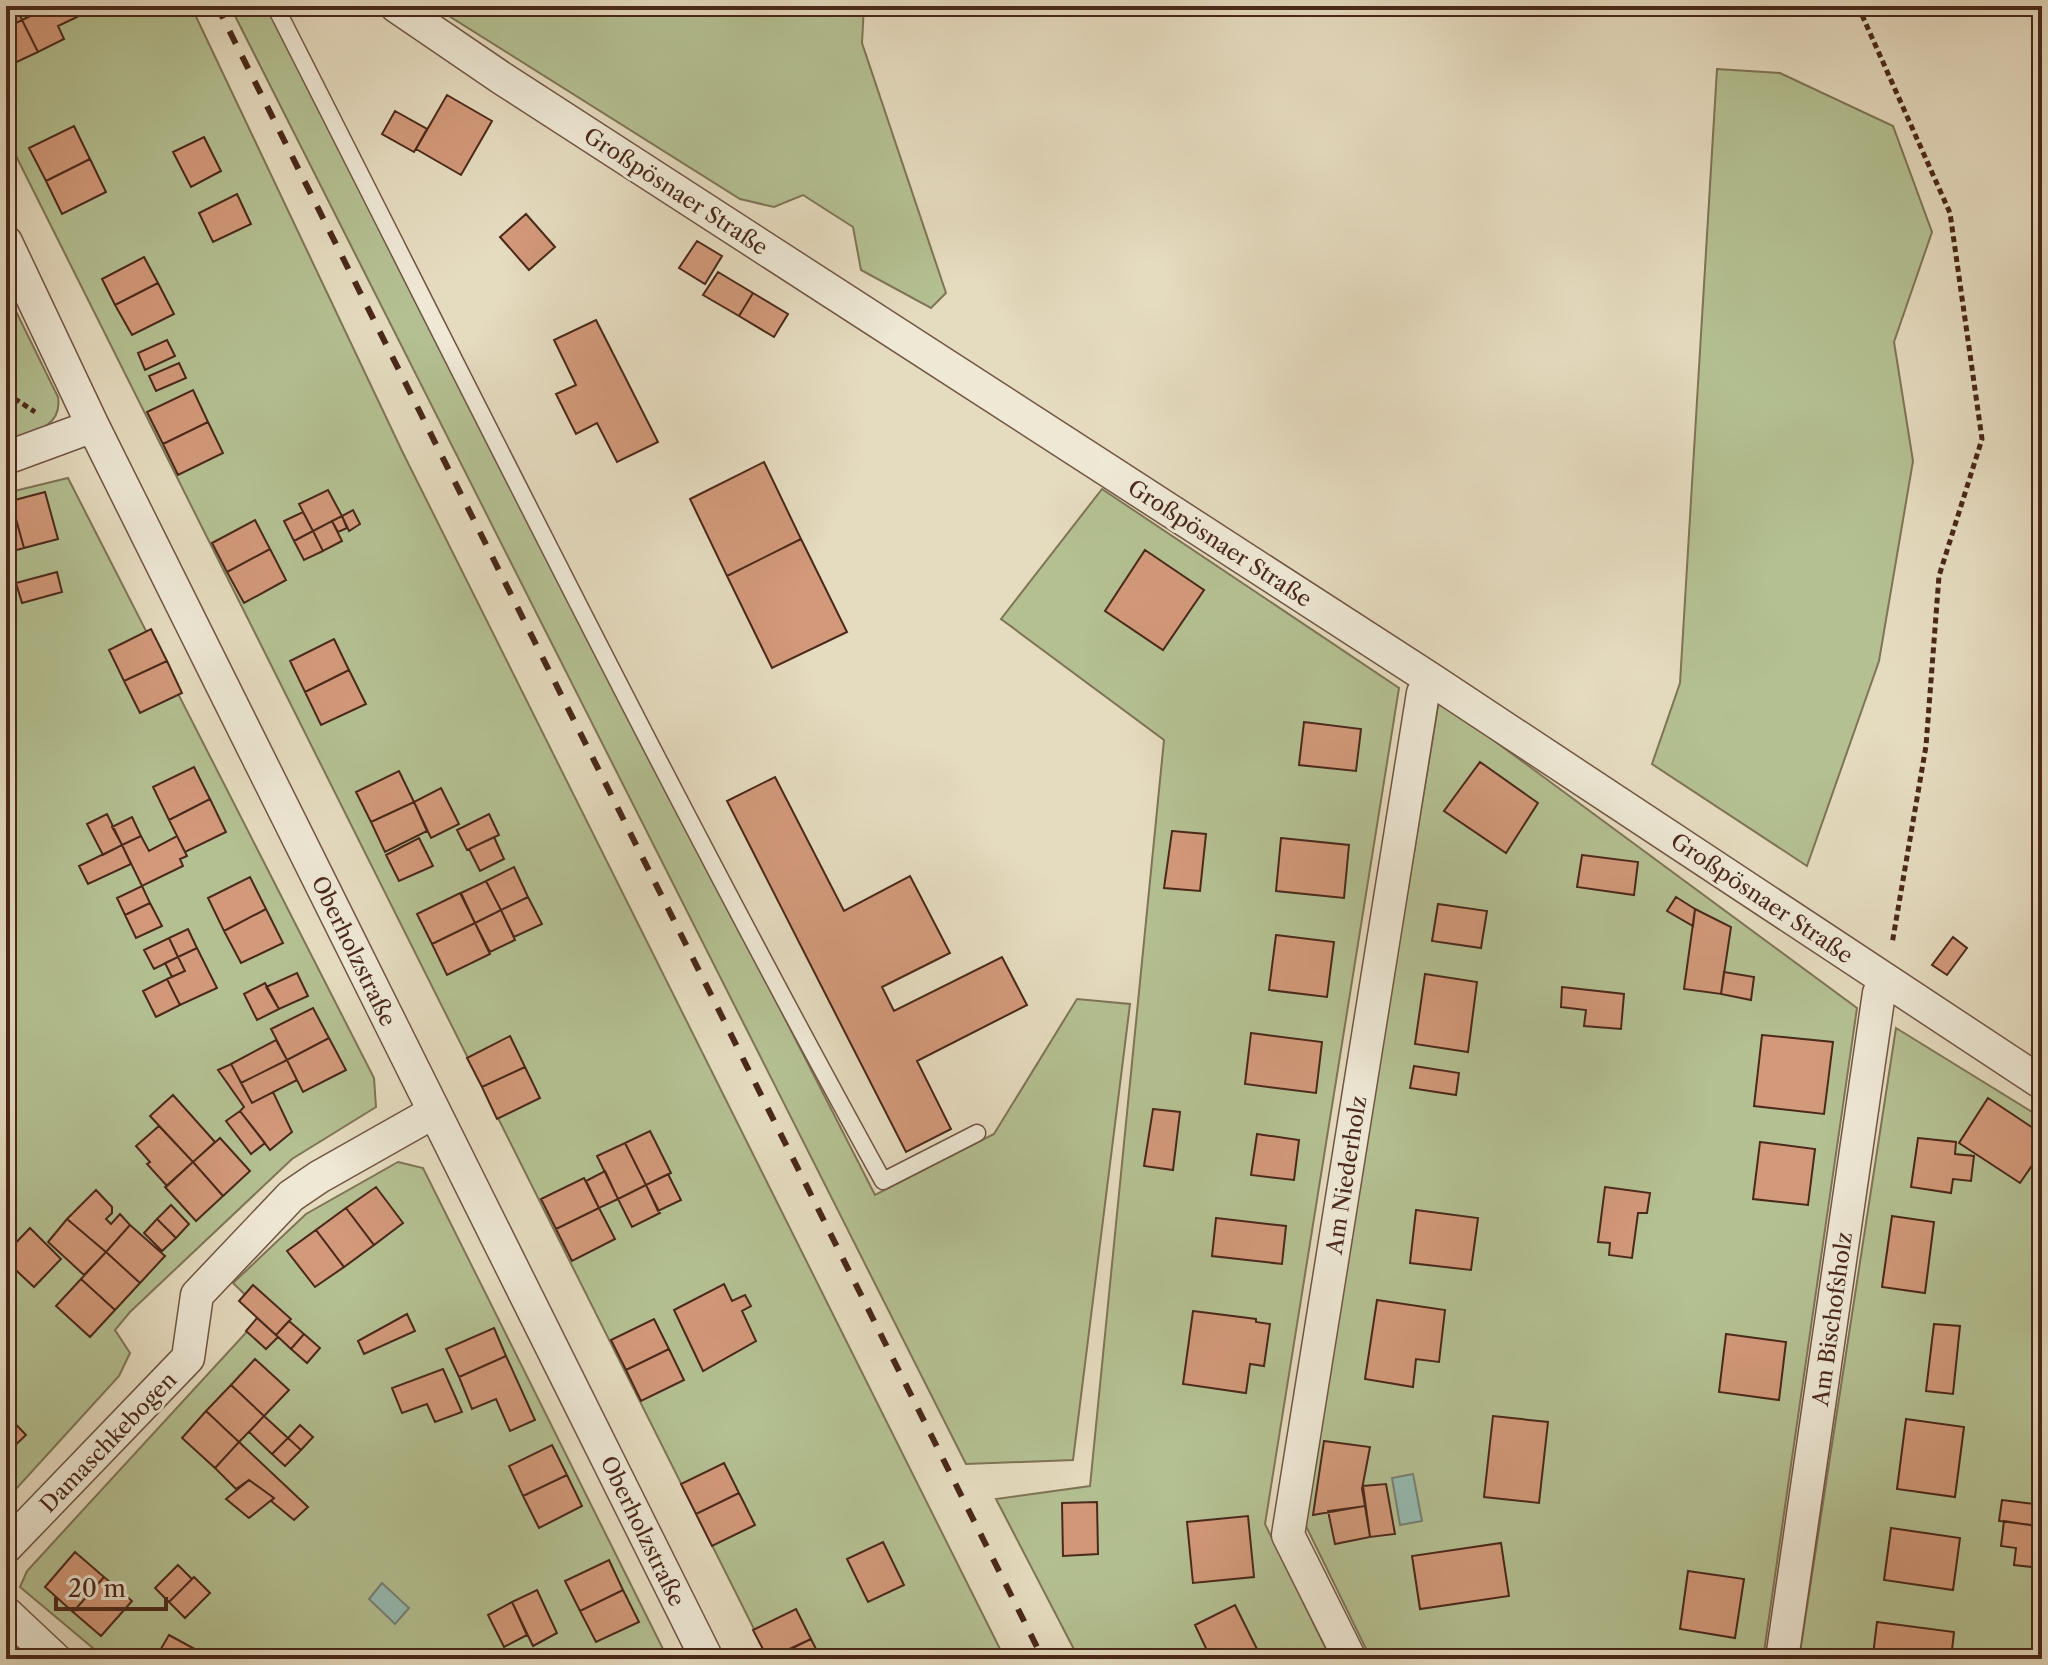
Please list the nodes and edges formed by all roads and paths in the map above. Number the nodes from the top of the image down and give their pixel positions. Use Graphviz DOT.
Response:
graph roads {
  1 [pos="275,6"];
  2 [pos="396,6"];
  3 [pos="1858,6"];
  4 [pos="6,242"];
  5 [pos="93,426"];
  6 [pos="6,458"];
  7 [pos="1432,680"];
  8 [pos="1886,980"];
  9 [pos="2042,1083"];
  10 [pos="434,1112"];
  11 [pos="977,1133"];
  12 [pos="6,1547"];
  13 [pos="6,1613"];
  14 [pos="55,1659"];
  15 [pos="707,1659"];
  16 [pos="1350,1659"];
  17 [pos="1782,1659"];
  1 -- 11 [label="lane"];
  2 -- 7 [label="street, Großpösnaer Straße"];
  3 -- 8 [label="path"];
  4 -- 5 [label="street, Oberholzstraße"];
  5 -- 6 [label="street"];
  5 -- 10 [label="street, Oberholzstraße"];
  7 -- 8 [label="street, Großpösnaer Straße"];
  7 -- 16 [label="street, Am Niederholz"];
  8 -- 9 [label="street, Großpösnaer Straße"];
  8 -- 17 [label="street, Am Bischofsholz"];
  10 -- 12 [label="street, Damaschkebogen"];
  10 -- 15 [label="street, Oberholzstraße"];
  13 -- 14 [label="street"];
}
